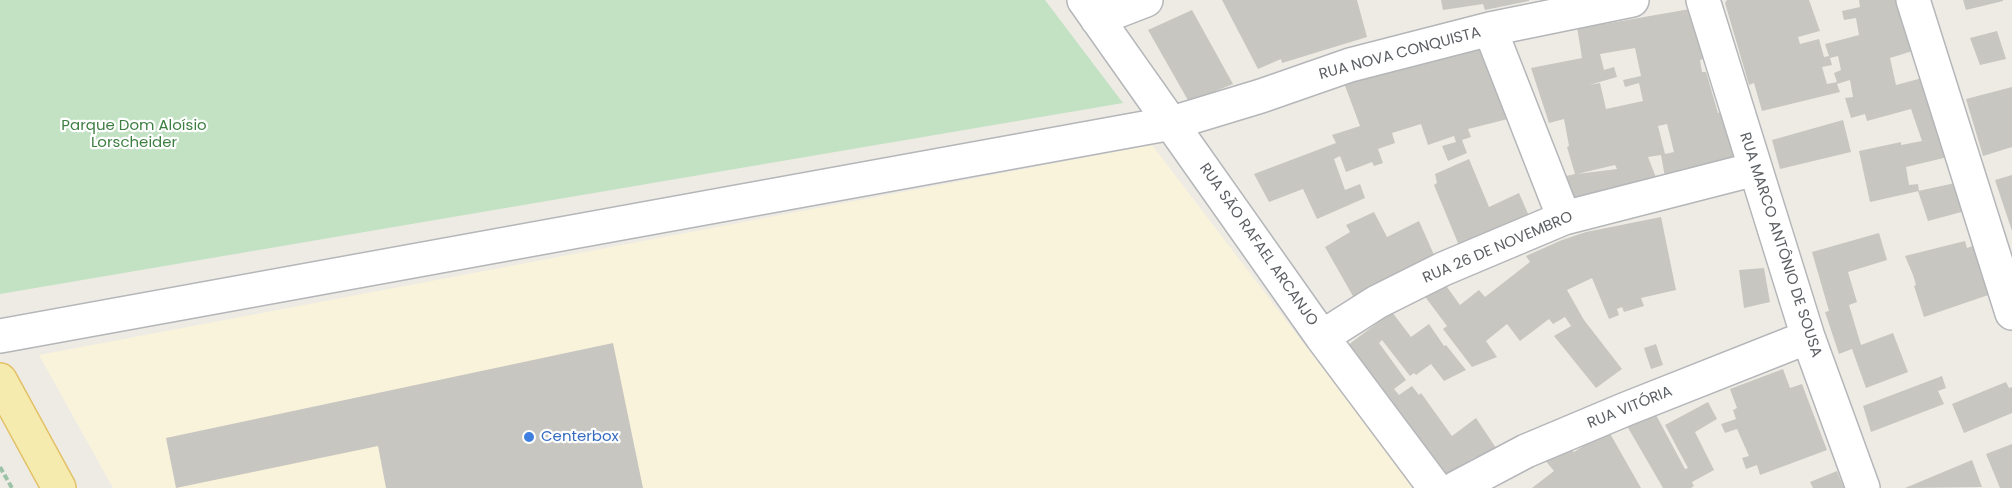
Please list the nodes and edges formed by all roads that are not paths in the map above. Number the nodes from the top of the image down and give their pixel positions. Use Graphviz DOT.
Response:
graph roads {
  1 [pos="1146,0"];
  2 [pos="1632,0"];
  3 [pos="1704,0"];
  4 [pos="1913,0"];
  5 [pos="1090,9"];
  6 [pos="1490,29"];
  7 [pos="1172,123"];
  8 [pos="1755,169"];
  9 [pos="1564,218"];
  10 [pos="2012,313"];
  11 [pos="0,336"];
  12 [pos="1322,337"];
  13 [pos="1808,337"];
  14 [pos="0,380"];
  15 [pos="59,488"];
  16 [pos="1435,488"];
  17 [pos="1456,488"];
  18 [pos="1863,488"];
  1 -- 5 [label="street"];
  2 -- 6 [label="street, RUA NOVA CONQUISTA"];
  3 -- 8 [label="street, RUA MARCO ANTÔNIO DE SOUSA"];
  4 -- 10 [label="street"];
  5 -- 7 [label="street, RUA SÃO RAFAEL ARCANJO"];
  6 -- 7 [label="street, RUA NOVA CONQUISTA"];
  6 -- 9 [label="street"];
  7 -- 11 [label="street, RUA NOVA CONQUISTA"];
  7 -- 12 [label="street, RUA SÃO RAFAEL ARCANJO"];
  8 -- 9 [label="street, RUA 26 DE NOVEMBRO"];
  8 -- 13 [label="street, RUA MARCO ANTÔNIO DE SOUSA"];
  9 -- 12 [label="street, RUA 26 DE NOVEMBRO"];
  12 -- 16 [label="street, RUA SÃO RAFAEL ARCANJO"];
  13 -- 17 [label="street, RUA VITÓRIA"];
  13 -- 18 [label="street, RUA MARCO ANTÔNIO DE SOUSA"];
  14 -- 15 [label="main road"];
}
